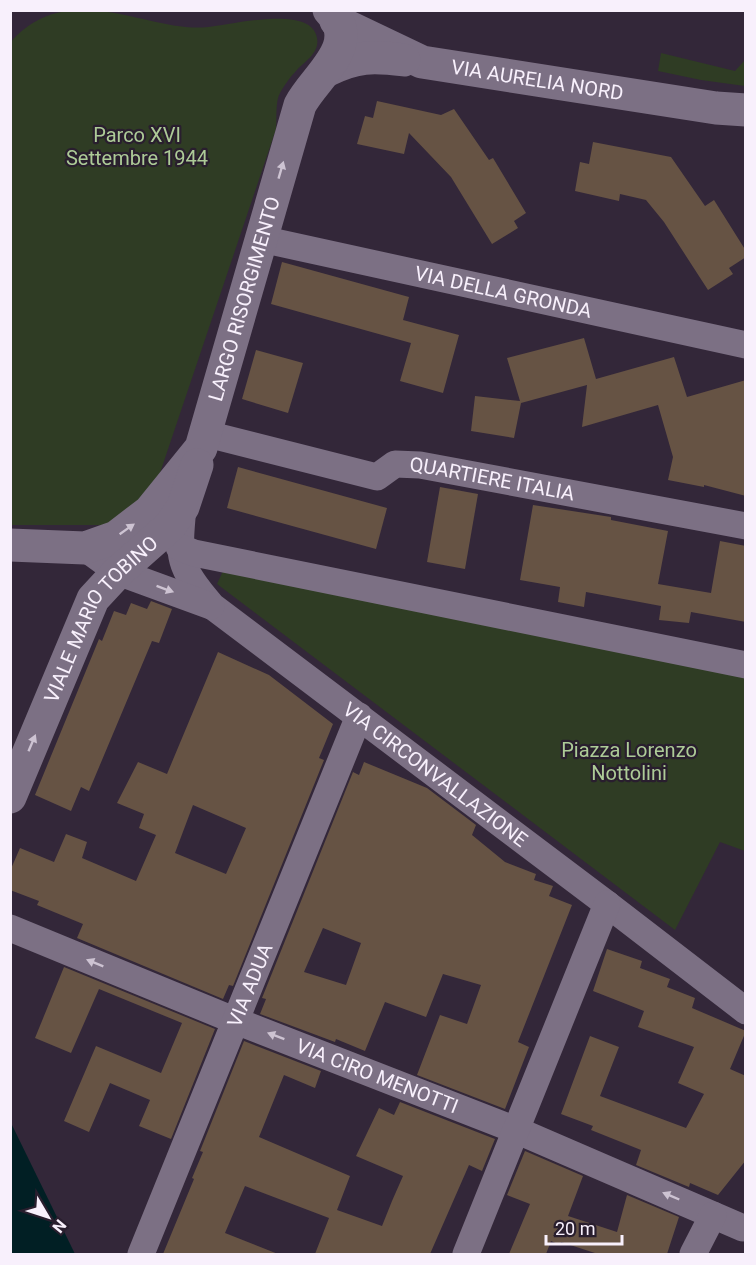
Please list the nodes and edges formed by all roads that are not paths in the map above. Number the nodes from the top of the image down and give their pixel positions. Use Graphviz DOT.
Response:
graph roads {
  1 [pos="331,13"];
  2 [pos="422,62"];
  3 [pos="328,70"];
  4 [pos="746,110"];
  5 [pos="261,239"];
  6 [pos="746,345"];
  7 [pos="204,441"];
  8 [pos="183,507"];
  9 [pos="746,525"];
  10 [pos="10,545"];
  11 [pos="179,547"];
  12 [pos="85,548"];
  13 [pos="118,572"];
  14 [pos="212,606"];
  15 [pos="746,665"];
  16 [pos="359,716"];
  17 [pos="10,797"];
  18 [pos="607,904"];
  19 [pos="10,928"];
  20 [pos="746,1011"];
  21 [pos="236,1021"];
  22 [pos="516,1130"];
  23 [pos="713,1215"];
  24 [pos="745,1227"];
  25 [pos="141,1254"];
  26 [pos="466,1254"];
  27 [pos="693,1254"];
  1 -- 2 [label="main road, VIA AURELIA NORD"];
  1 -- 3 [label="main road, LARGO RISORGIMENTO"];
  2 -- 3 [label="main road"];
  2 -- 4 [label="main road, VIA AURELIA NORD"];
  5 -- 3 [label="main road, LARGO RISORGIMENTO, one-way"];
  5 -- 6 [label="street, VIA DELLA GRONDA"];
  5 -- 7 [label="main road, LARGO RISORGIMENTO"];
  7 -- 8 [label="main road, VIALE MARIO TOBINO"];
  7 -- 9 [label="street, QUARTIERE ITALIA"];
  12 -- 7 [label="main road, LARGO RISORGIMENTO, one-way"];
  8 -- 11 [label="street, VIA CIRCONVALLAZIONE"];
  8 -- 13 [label="main road, VIALE MARIO TOBINO"];
  10 -- 12 [label="main road, LARGO RISORGIMENTO"];
  11 -- 14 [label="street, VIA CIRCONVALLAZIONE"];
  11 -- 15 [label="street"];
  12 -- 13 [label="street"];
  13 -- 14 [label="street, one-way"];
  17 -- 13 [label="main road, VIALE MARIO TOBINO, one-way"];
  14 -- 16 [label="street, VIA CIRCONVALLAZIONE"];
  16 -- 18 [label="street, VIA CIRCONVALLAZIONE"];
  16 -- 21 [label="street, VIA ADUA"];
  18 -- 20 [label="street, VIA CIRCONVALLAZIONE"];
  18 -- 22 [label="street"];
  21 -- 19 [label="street, VIA CIRO MENOTTI, one-way"];
  22 -- 21 [label="street, VIA CIRO MENOTTI, one-way"];
  21 -- 25 [label="street, VIA ADUA"];
  23 -- 22 [label="street, VIA CIRO MENOTTI, one-way"];
  22 -- 26 [label="street"];
  23 -- 24 [label="street, VIA CIRO MENOTTI"];
  23 -- 27 [label="street"];
}
